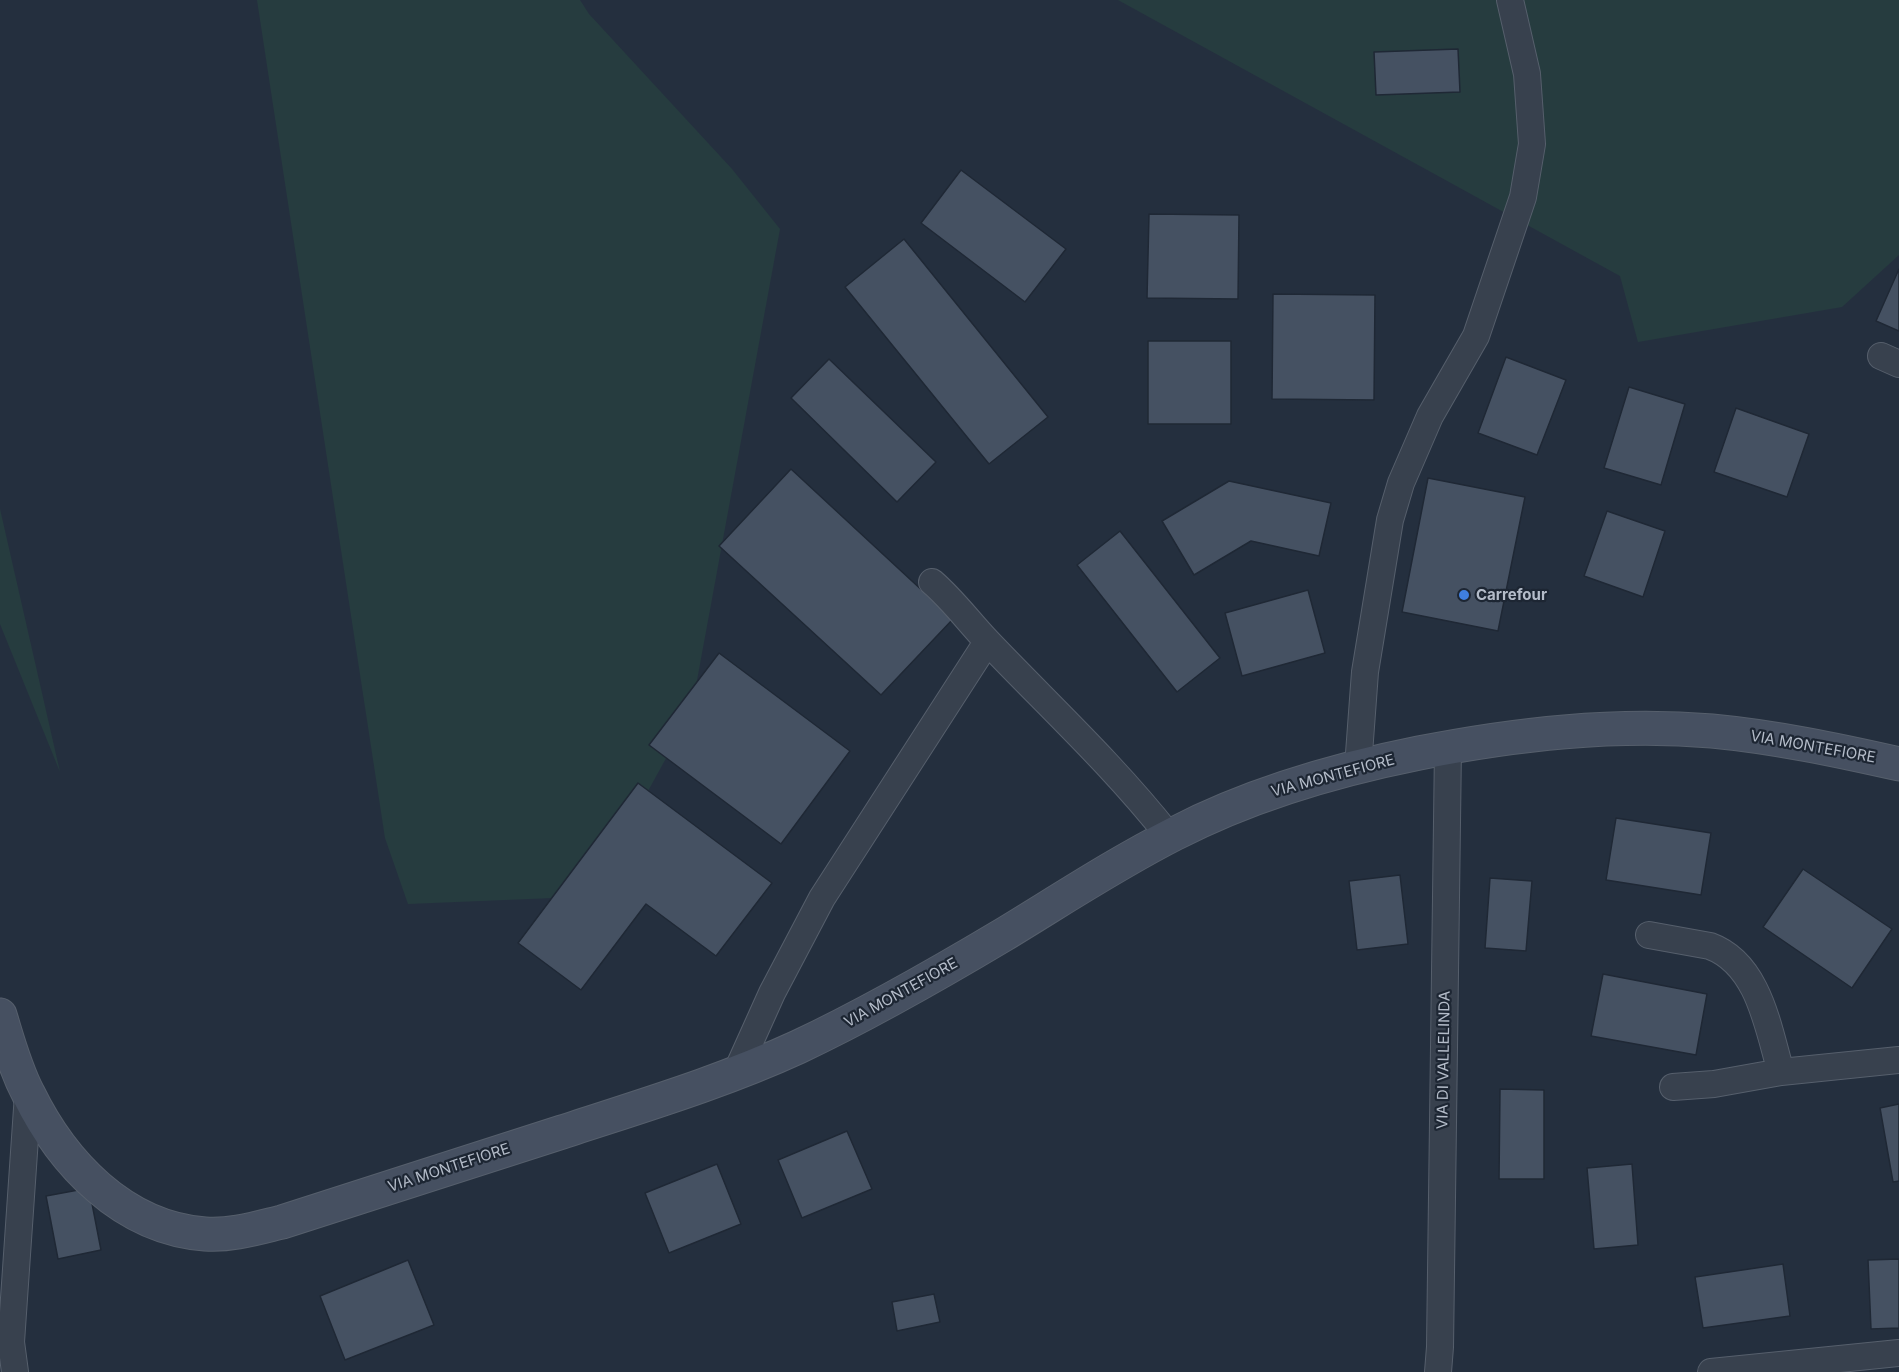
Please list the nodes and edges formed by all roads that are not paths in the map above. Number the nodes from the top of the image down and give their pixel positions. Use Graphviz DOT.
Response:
graph roads {
  1 [pos="1510,0"];
  2 [pos="932,582"];
  3 [pos="987,642"];
  4 [pos="1448,747"];
  5 [pos="1899,764"];
  6 [pos="1358,767"];
  7 [pos="1169,836"];
  8 [pos="1649,936"];
  9 [pos="0,1015"];
  10 [pos="1899,1060"];
  11 [pos="1780,1072"];
  12 [pos="736,1073"];
  13 [pos="1673,1087"];
  14 [pos="28,1094"];
  15 [pos="5,1348"];
  16 [pos="1899,1353"];
  17 [pos="15,1372"];
  18 [pos="1438,1372"];
  19 [pos="1711,1372"];
  1 -- 6 [label="street"];
  2 -- 3 [label="street"];
  3 -- 7 [label="street"];
  3 -- 12 [label="street"];
  4 -- 5 [label="main road, VIA MONTEFIORE"];
  4 -- 6 [label="main road, VIA MONTEFIORE"];
  4 -- 18 [label="street, VIA DI VALLELINDA"];
  6 -- 7 [label="main road, VIA MONTEFIORE"];
  7 -- 12 [label="main road, VIA MONTEFIORE"];
  8 -- 11 [label="street"];
  9 -- 14 [label="main road, VIA MONTEFIORE"];
  10 -- 11 [label="street"];
  11 -- 13 [label="street"];
  12 -- 14 [label="main road, VIA MONTEFIORE"];
  14 -- 15 [label="street"];
  15 -- 17 [label="street"];
  16 -- 19 [label="street"];
}
